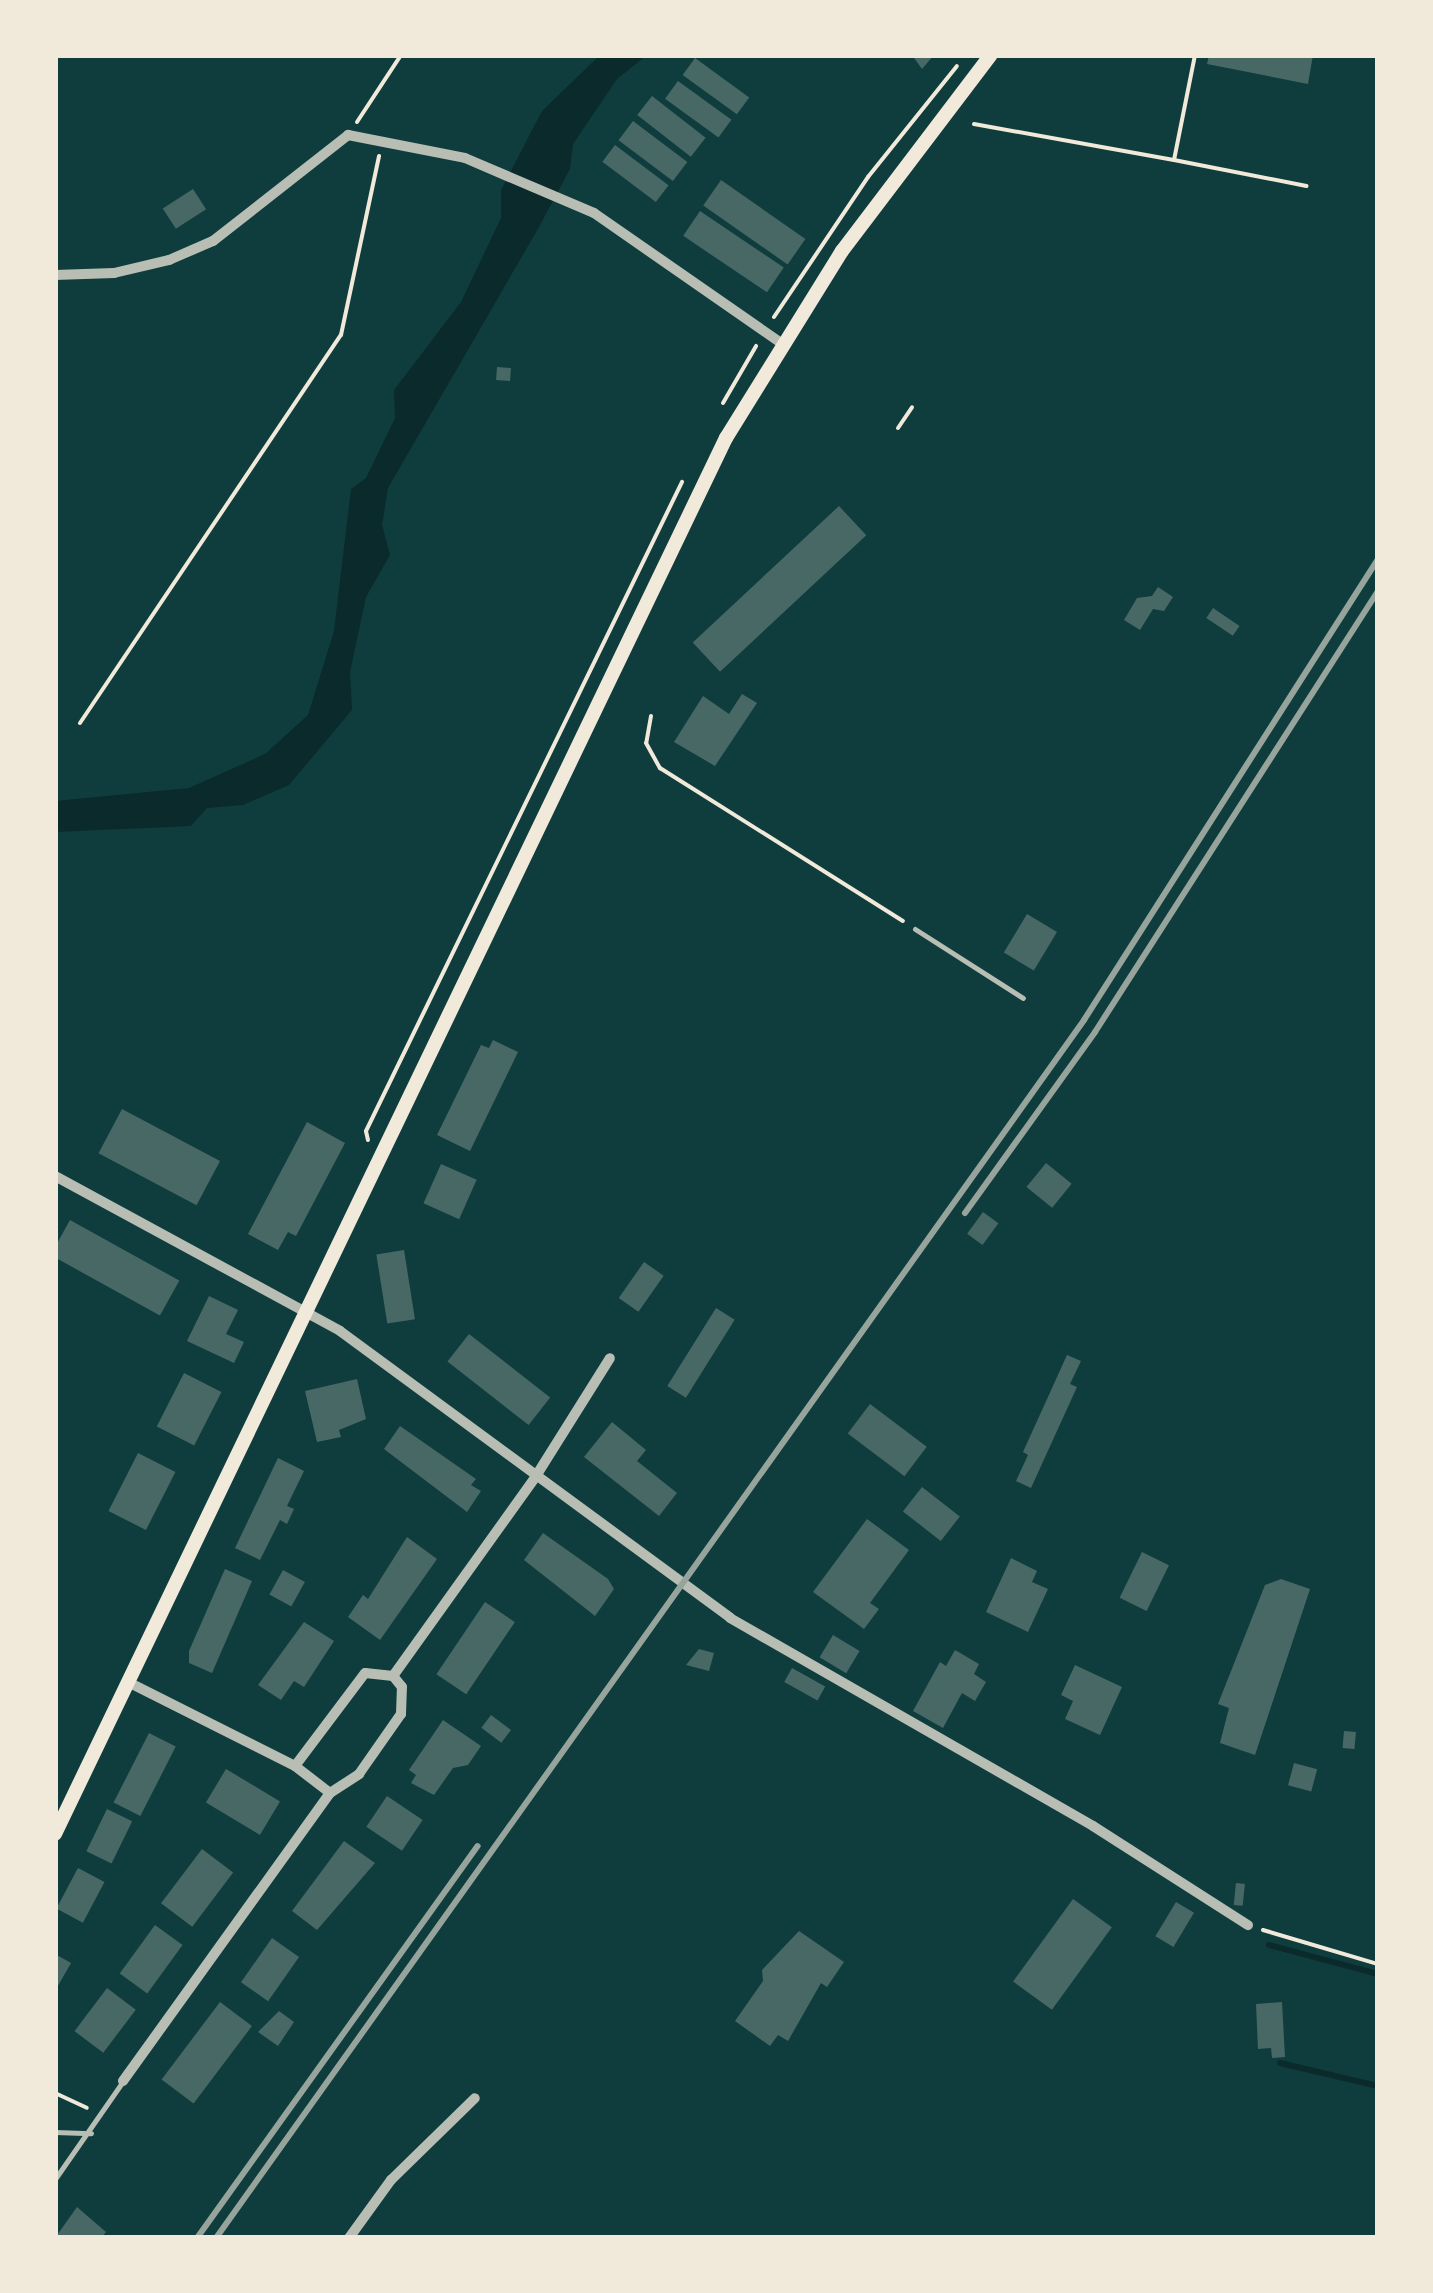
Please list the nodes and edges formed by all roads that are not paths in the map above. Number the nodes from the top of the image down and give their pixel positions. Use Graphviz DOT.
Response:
graph roads {
  1 [pos="992,55"];
  2 [pos="55,275"];
  3 [pos="781,343"];
  4 [pos="915,929"];
  5 [pos="1023,998"];
  6 [pos="55,1176"];
  7 [pos="305,1311"];
  8 [pos="610,1358"];
  9 [pos="536,1476"];
  10 [pos="392,1676"];
  11 [pos="128,1682"];
  12 [pos="295,1766"];
  13 [pos="330,1793"];
  14 [pos="55,1834"];
  15 [pos="1248,1925"];
  16 [pos="123,2081"];
  17 [pos="474,2098"];
  18 [pos="55,2132"];
  19 [pos="91,2132"];
  20 [pos="55,2179"];
  21 [pos="348,2238"];
  1 -- 3 [label="main road"];
  2 -- 3 [label="street"];
  3 -- 7 [label="main road"];
  4 -- 5 [label="lane"];
  6 -- 7 [label="street"];
  7 -- 9 [label="street"];
  7 -- 11 [label="main road"];
  8 -- 9 [label="street"];
  9 -- 10 [label="street"];
  9 -- 15 [label="street"];
  10 -- 12 [label="street"];
  10 -- 13 [label="street"];
  11 -- 12 [label="street"];
  11 -- 14 [label="main road"];
  12 -- 13 [label="street"];
  13 -- 16 [label="street"];
  16 -- 19 [label="lane"];
  17 -- 21 [label="street"];
  18 -- 19 [label="lane"];
  19 -- 20 [label="lane"];
}
